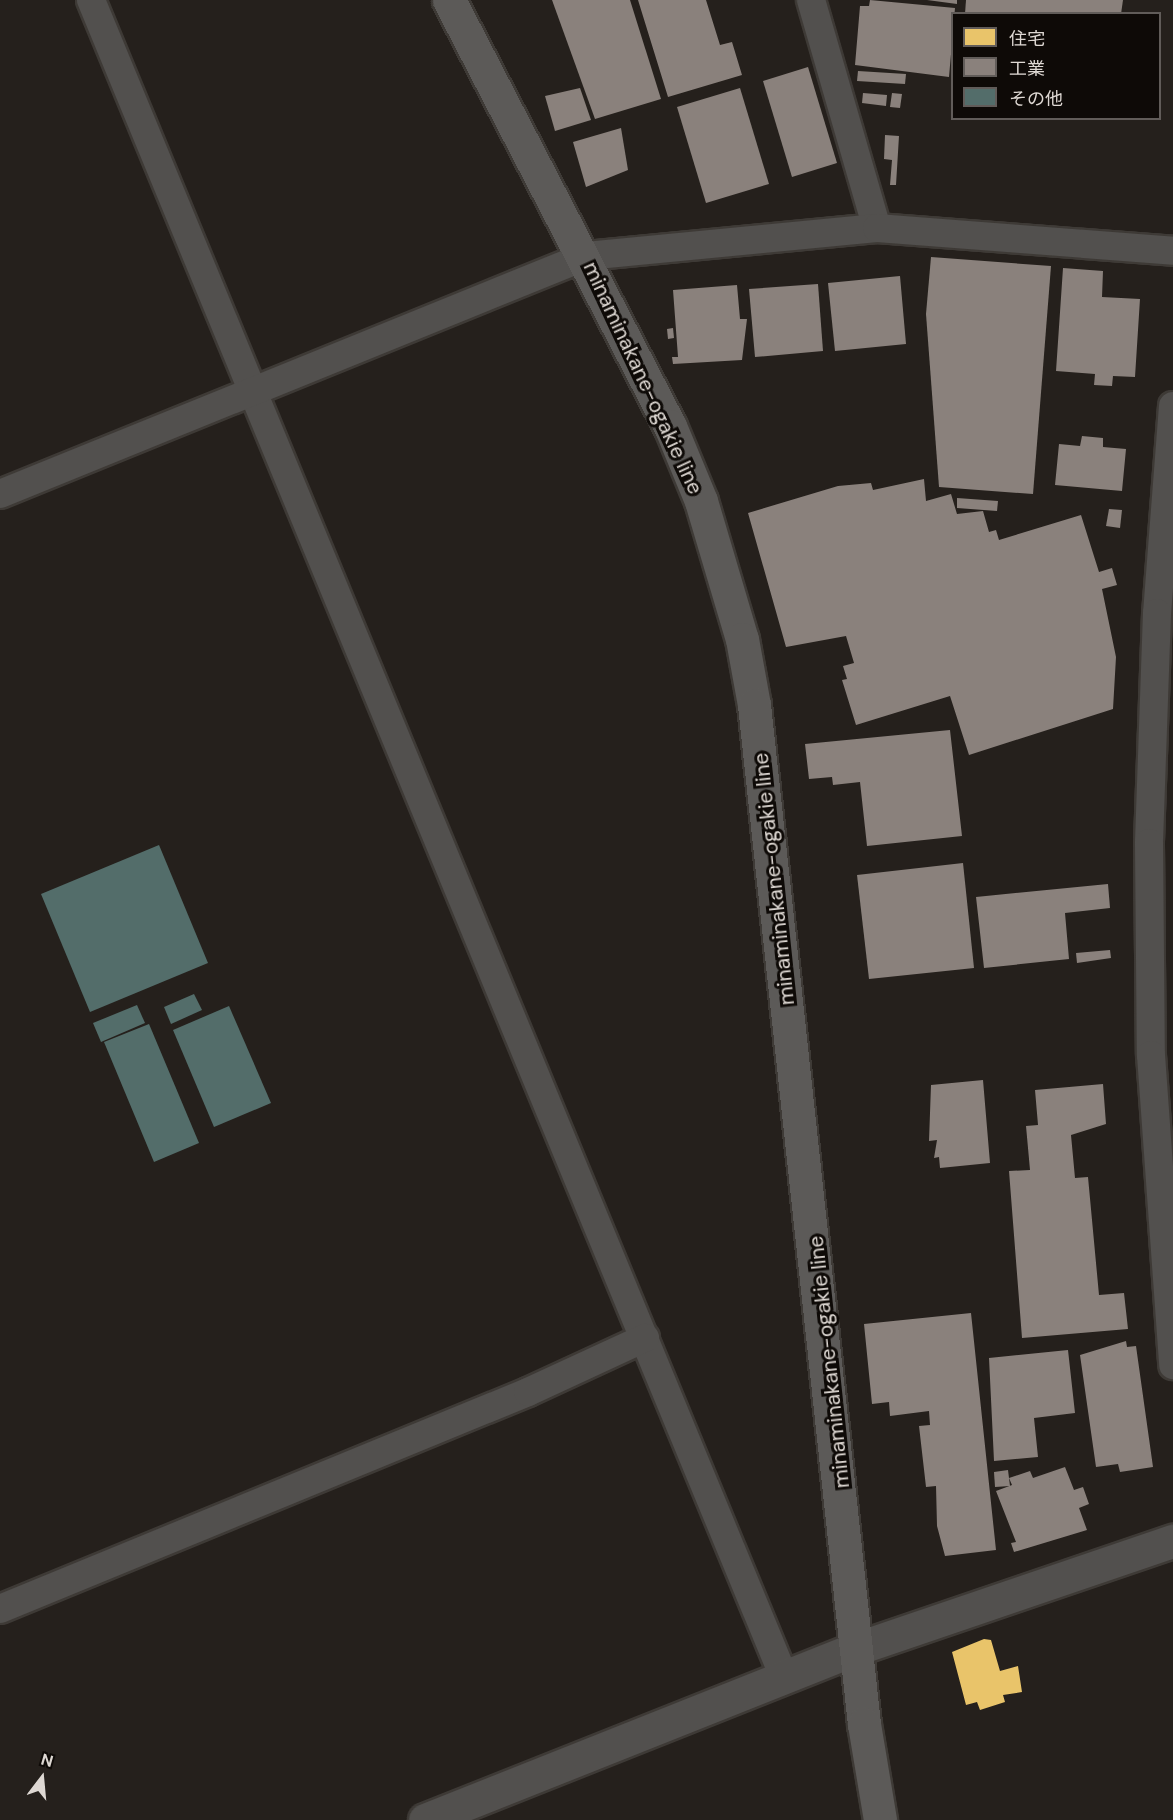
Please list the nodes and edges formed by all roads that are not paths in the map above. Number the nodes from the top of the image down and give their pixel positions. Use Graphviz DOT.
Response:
graph roads {
  1 [pos="91,0"];
  2 [pos="449,0"];
  3 [pos="811,0"];
  4 [pos="877,228"];
  5 [pos="1173,251"];
  6 [pos="586,256"];
  7 [pos="253,390"];
  8 [pos="1173,406"];
  9 [pos="0,495"];
  10 [pos="645,1338"];
  11 [pos="1173,1365"];
  12 [pos="1173,1541"];
  13 [pos="0,1609"];
  14 [pos="858,1648"];
  15 [pos="784,1677"];
  16 [pos="424,1820"];
  17 [pos="880,1820"];
  1 -- 7 [label="street"];
  2 -- 6 [label="main road, minaminakane-ogakie line"];
  3 -- 4 [label="street"];
  4 -- 5 [label="street"];
  4 -- 6 [label="street"];
  6 -- 7 [label="street"];
  6 -- 14 [label="main road, minaminakane-ogakie line"];
  7 -- 9 [label="street"];
  7 -- 10 [label="street"];
  8 -- 11 [label="street"];
  10 -- 13 [label="street"];
  10 -- 15 [label="street"];
  12 -- 14 [label="street"];
  14 -- 15 [label="street"];
  14 -- 17 [label="main road, minaminakane-ogakie line"];
  15 -- 16 [label="street"];
}
